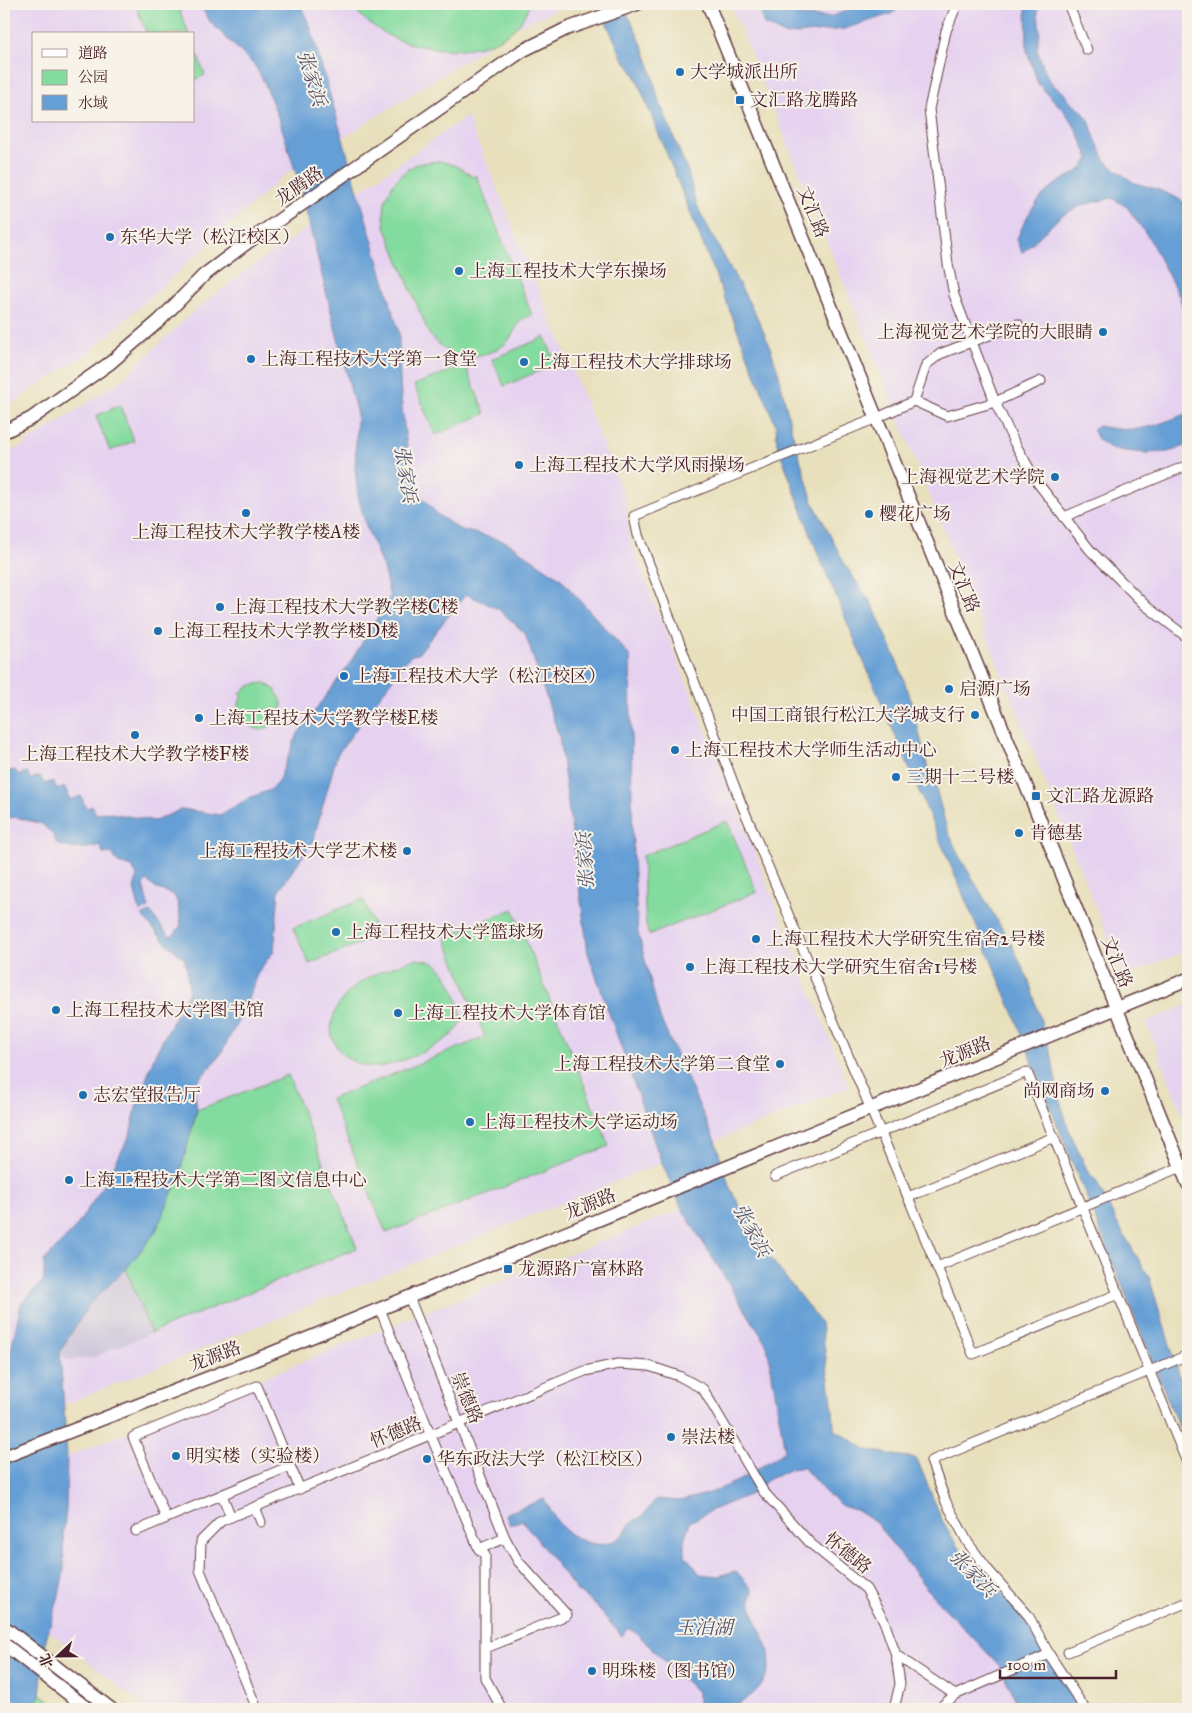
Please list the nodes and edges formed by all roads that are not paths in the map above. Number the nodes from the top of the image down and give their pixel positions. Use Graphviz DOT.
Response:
graph roads {
  1 [pos="635,4"];
  2 [pos="708,4"];
  3 [pos="957,4"];
  4 [pos="1068,4"];
  5 [pos="1087,50"];
  6 [pos="1018,324"];
  7 [pos="972,343"];
  8 [pos="1041,381"];
  9 [pos="914,400"];
  10 [pos="995,402"];
  11 [pos="877,418"];
  12 [pos="4,432"];
  13 [pos="1188,465"];
  14 [pos="1064,517"];
  15 [pos="1188,638"];
  16 [pos="1188,979"];
  17 [pos="1117,1009"];
  18 [pos="870,1110"];
  19 [pos="881,1133"];
  20 [pos="1054,1137"];
  21 [pos="1185,1165"];
  22 [pos="775,1176"];
  23 [pos="1188,1184"];
  24 [pos="908,1197"];
  25 [pos="1083,1207"];
  26 [pos="937,1267"];
  27 [pos="1118,1294"];
  28 [pos="409,1297"];
  29 [pos="380,1309"];
  30 [pos="1188,1355"];
  31 [pos="1150,1371"];
  32 [pos="459,1424"];
  33 [pos="430,1436"];
  34 [pos="4,1457"];
  35 [pos="1188,1465"];
  36 [pos="290,1466"];
  37 [pos="300,1489"];
  38 [pos="222,1495"];
  39 [pos="255,1507"];
  40 [pos="231,1517"];
  41 [pos="166,1518"];
  42 [pos="261,1522"];
  43 [pos="136,1530"];
  44 [pos="505,1538"];
  45 [pos="479,1548"];
  46 [pos="1188,1602"];
  47 [pos="4,1627"];
  48 [pos="4,1644"];
  49 [pos="486,1648"];
  50 [pos="1068,1652"];
  51 [pos="1049,1654"];
  52 [pos="896,1655"];
  53 [pos="955,1695"];
  54 [pos="88,1709"];
  55 [pos="111,1709"];
  56 [pos="257,1709"];
  57 [pos="502,1709"];
  58 [pos="894,1709"];
  59 [pos="938,1709"];
  60 [pos="1085,1709"];
  1 -- 12 [label="main road, 龙腾路"];
  2 -- 11 [label="main road, 文汇路"];
  3 -- 7 [label="street"];
  4 -- 5 [label="street"];
  6 -- 7 [label="street"];
  7 -- 9 [label="street"];
  7 -- 10 [label="street"];
  8 -- 10 [label="street"];
  9 -- 10 [label="street"];
  9 -- 11 [label="street"];
  10 -- 14 [label="street"];
  11 -- 17 [label="main road, 文汇路"];
  11 -- 18 [label="street"];
  13 -- 14 [label="street"];
  14 -- 15 [label="street"];
  16 -- 17 [label="main road, 龙源路"];
  17 -- 18 [label="main road, 龙源路"];
  17 -- 21 [label="main road, 文汇路"];
  18 -- 19 [label="street"];
  18 -- 28 [label="main road, 龙源路"];
  19 -- 20 [label="street"];
  19 -- 22 [label="street"];
  19 -- 24 [label="street"];
  20 -- 24 [label="street"];
  20 -- 25 [label="street"];
  21 -- 23 [label="main road, 文汇路"];
  21 -- 25 [label="street"];
  24 -- 26 [label="street"];
  25 -- 26 [label="street"];
  25 -- 27 [label="street"];
  26 -- 27 [label="street"];
  27 -- 31 [label="street"];
  28 -- 29 [label="main road, 龙源路"];
  28 -- 32 [label="street, 崇德路"];
  29 -- 33 [label="street"];
  29 -- 34 [label="main road, 龙源路"];
  30 -- 31 [label="street"];
  31 -- 35 [label="street"];
  31 -- 51 [label="street"];
  32 -- 33 [label="street, 怀德路"];
  32 -- 44 [label="street, 崇德路"];
  32 -- 52 [label="street, 怀德路"];
  33 -- 37 [label="street, 怀德路"];
  33 -- 45 [label="street"];
  36 -- 37 [label="street"];
  36 -- 38 [label="street"];
  36 -- 41 [label="street"];
  37 -- 39 [label="street, 怀德路"];
  38 -- 40 [label="street"];
  38 -- 41 [label="street"];
  39 -- 40 [label="street, 怀德路"];
  39 -- 42 [label="street"];
  40 -- 56 [label="street, 怀德路"];
  41 -- 43 [label="street"];
  44 -- 45 [label="street"];
  44 -- 49 [label="street, 崇德路"];
  45 -- 49 [label="street"];
  46 -- 50 [label="street"];
  47 -- 55 [label="main road"];
  48 -- 54 [label="main road"];
  49 -- 57 [label="street"];
  51 -- 53 [label="street"];
  51 -- 60 [label="street"];
  52 -- 53 [label="street"];
  52 -- 58 [label="street, 怀德路"];
  53 -- 59 [label="street"];
}
